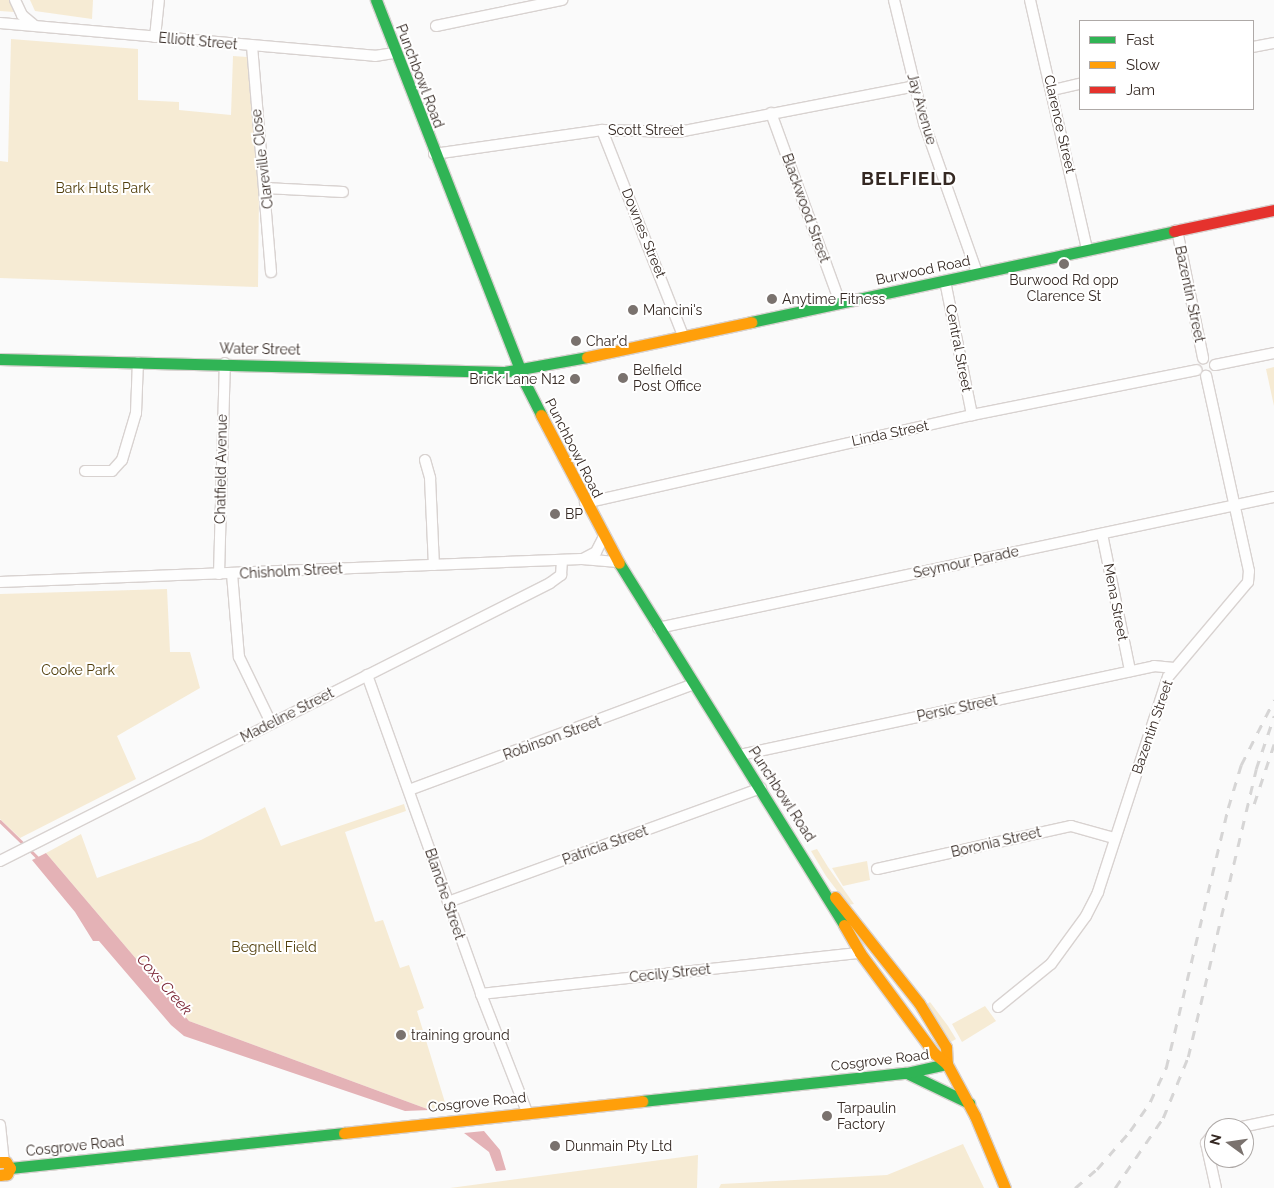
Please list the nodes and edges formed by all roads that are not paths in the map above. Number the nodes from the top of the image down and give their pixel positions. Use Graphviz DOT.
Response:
graph roads {
  1 [pos="15,0"];
  2 [pos="158,0"];
  3 [pos="376,0"];
  4 [pos="562,0"];
  5 [pos="894,0"];
  6 [pos="1030,0"];
  7 [pos="0,23"];
  8 [pos="34,25"];
  9 [pos="436,26"];
  10 [pos="155,37"];
  11 [pos="1274,43"];
  12 [pos="252,46"];
  13 [pos="1254,47"];
  14 [pos="395,53"];
  15 [pos="1079,84"];
  16 [pos="915,86"];
  17 [pos="1053,90"];
  18 [pos="770,113"];
  19 [pos="602,130"];
  20 [pos="434,154"];
  21 [pos="265,188"];
  22 [pos="342,192"];
  23 [pos="1274,210"];
  24 [pos="1177,230"];
  25 [pos="1088,249"];
  26 [pos="272,272"];
  27 [pos="977,273"];
  28 [pos="945,281"];
  29 [pos="840,303"];
  30 [pos="683,336"];
  31 [pos="1274,353"];
  32 [pos="0,358"];
  33 [pos="1203,358"];
  34 [pos="138,362"];
  35 [pos="225,364"];
  36 [pos="1215,365"];
  37 [pos="520,370"];
  38 [pos="1197,370"];
  39 [pos="1206,376"];
  40 [pos="972,415"];
  41 [pos="425,460"];
  42 [pos="85,471"];
  43 [pos="1274,497"];
  44 [pos="585,503"];
  45 [pos="1236,505"];
  46 [pos="1102,534"];
  47 [pos="603,538"];
  48 [pos="582,559"];
  49 [pos="562,561"];
  50 [pos="618,562"];
  51 [pos="434,565"];
  52 [pos="219,574"];
  53 [pos="232,574"];
  54 [pos="0,582"];
  55 [pos="658,628"];
  56 [pos="1174,668"];
  57 [pos="1130,671"];
  58 [pos="367,676"];
  59 [pos="694,684"];
  60 [pos="271,723"];
  61 [pos="740,755"];
  62 [pos="762,788"];
  63 [pos="409,790"];
  64 [pos="1114,838"];
  65 [pos="0,862"];
  66 [pos="877,869"];
  67 [pos="816,875"];
  68 [pos="448,902"];
  69 [pos="860,953"];
  70 [pos="481,994"];
  71 [pos="998,1007"];
  72 [pos="947,1064"];
  73 [pos="906,1073"];
  74 [pos="969,1103"];
  75 [pos="528,1112"];
  76 [pos="1274,1120"];
  77 [pos="1254,1124"];
  78 [pos="0,1125"];
  79 [pos="5,1164"];
  80 [pos="1212,1168"];
  81 [pos="0,1175"];
  82 [pos="1005,1188"];
  83 [pos="1216,1188"];
  1 -- 8 [label="street"];
  2 -- 10 [label="street"];
  3 -- 14 [label="main road, Punchbowl Road"];
  4 -- 9 [label="street"];
  5 -- 16 [label="street, Jay Avenue"];
  6 -- 17 [label="street, Clarence Street"];
  7 -- 8 [label="street, Elliott Street"];
  8 -- 10 [label="street, Elliott Street"];
  10 -- 12 [label="street, Elliott Street"];
  11 -- 13 [label="street"];
  12 -- 14 [label="street, Elliott Street"];
  12 -- 21 [label="street, Clareville Close"];
  14 -- 20 [label="main road, Punchbowl Road"];
  15 -- 17 [label="street"];
  16 -- 18 [label="street, Scott Street"];
  16 -- 27 [label="street, Jay Avenue"];
  17 -- 25 [label="street, Clarence Street"];
  18 -- 19 [label="street, Scott Street"];
  18 -- 29 [label="street, Blackwood Street"];
  19 -- 20 [label="street, Scott Street"];
  19 -- 30 [label="street, Downes Street"];
  20 -- 37 [label="main road, Punchbowl Road"];
  21 -- 22 [label="street"];
  21 -- 26 [label="street, Clareville Close"];
  23 -- 24 [label="main road, Burwood Road"];
  24 -- 25 [label="main road, Burwood Road"];
  24 -- 33 [label="street, Bazentin Street"];
  25 -- 27 [label="main road, Burwood Road"];
  27 -- 28 [label="main road, Burwood Road"];
  28 -- 29 [label="main road, Burwood Road"];
  28 -- 40 [label="street, Central Street"];
  29 -- 30 [label="main road, Burwood Road"];
  30 -- 37 [label="main road, Burwood Road"];
  31 -- 36 [label="street"];
  32 -- 34 [label="main road, Water Street"];
  33 -- 36 [label="street"];
  33 -- 38 [label="street"];
  34 -- 35 [label="main road, Water Street"];
  34 -- 42 [label="street"];
  35 -- 37 [label="main road, Water Street"];
  35 -- 52 [label="street, Chatfield Avenue"];
  36 -- 39 [label="street"];
  37 -- 44 [label="main road, Punchbowl Road"];
  38 -- 39 [label="street"];
  38 -- 40 [label="street, Linda Street"];
  39 -- 45 [label="street, Bazentin Street"];
  40 -- 44 [label="street, Linda Street"];
  41 -- 51 [label="street"];
  43 -- 45 [label="street, Seymour Parade"];
  44 -- 47 [label="main road, Punchbowl Road"];
  45 -- 46 [label="street, Seymour Parade"];
  45 -- 56 [label="street, Bazentin Street"];
  46 -- 55 [label="street, Seymour Parade"];
  46 -- 57 [label="street, Mena Street"];
  47 -- 48 [label="street"];
  47 -- 50 [label="main road, Punchbowl Road"];
  48 -- 49 [label="street, Chisholm Street"];
  48 -- 50 [label="street, Chisholm Street"];
  49 -- 51 [label="street, Chisholm Street"];
  49 -- 58 [label="street, Madeline Street"];
  50 -- 55 [label="main road, Punchbowl Road"];
  51 -- 53 [label="street, Chisholm Street"];
  52 -- 53 [label="street, Chisholm Street"];
  52 -- 54 [label="street, Chisholm Street"];
  53 -- 60 [label="street"];
  55 -- 59 [label="main road, Punchbowl Road"];
  56 -- 57 [label="street, Persic Street"];
  56 -- 64 [label="street, Bazentin Street"];
  57 -- 61 [label="street, Persic Street"];
  58 -- 60 [label="street, Madeline Street"];
  58 -- 63 [label="street, Blanche Street"];
  59 -- 61 [label="main road, Punchbowl Road"];
  59 -- 63 [label="street, Robinson Street"];
  60 -- 65 [label="street, Madeline Street"];
  61 -- 62 [label="main road, Punchbowl Road"];
  62 -- 67 [label="main road, Punchbowl Road"];
  62 -- 68 [label="street, Patricia Street"];
  63 -- 68 [label="street, Blanche Street"];
  64 -- 66 [label="street, Boronia Street"];
  64 -- 71 [label="street, Bazentin Street"];
  67 -- 69 [label="main road, Punchbowl Road"];
  67 -- 72 [label="main road, Punchbowl Road"];
  68 -- 70 [label="street, Blanche Street"];
  69 -- 70 [label="street, Cecily Street"];
  69 -- 72 [label="main road, Punchbowl Road"];
  70 -- 75 [label="street, Blanche Street"];
  72 -- 73 [label="main road, Cosgrove Road"];
  72 -- 74 [label="main road, Punchbowl Road"];
  73 -- 74 [label="main road"];
  73 -- 75 [label="main road, Cosgrove Road"];
  74 -- 82 [label="main road, Punchbowl Road"];
  75 -- 79 [label="main road, Cosgrove Road"];
  76 -- 77 [label="street"];
  78 -- 79 [label="street"];
  79 -- 81 [label="main road"];
  80 -- 83 [label="street"];
}
